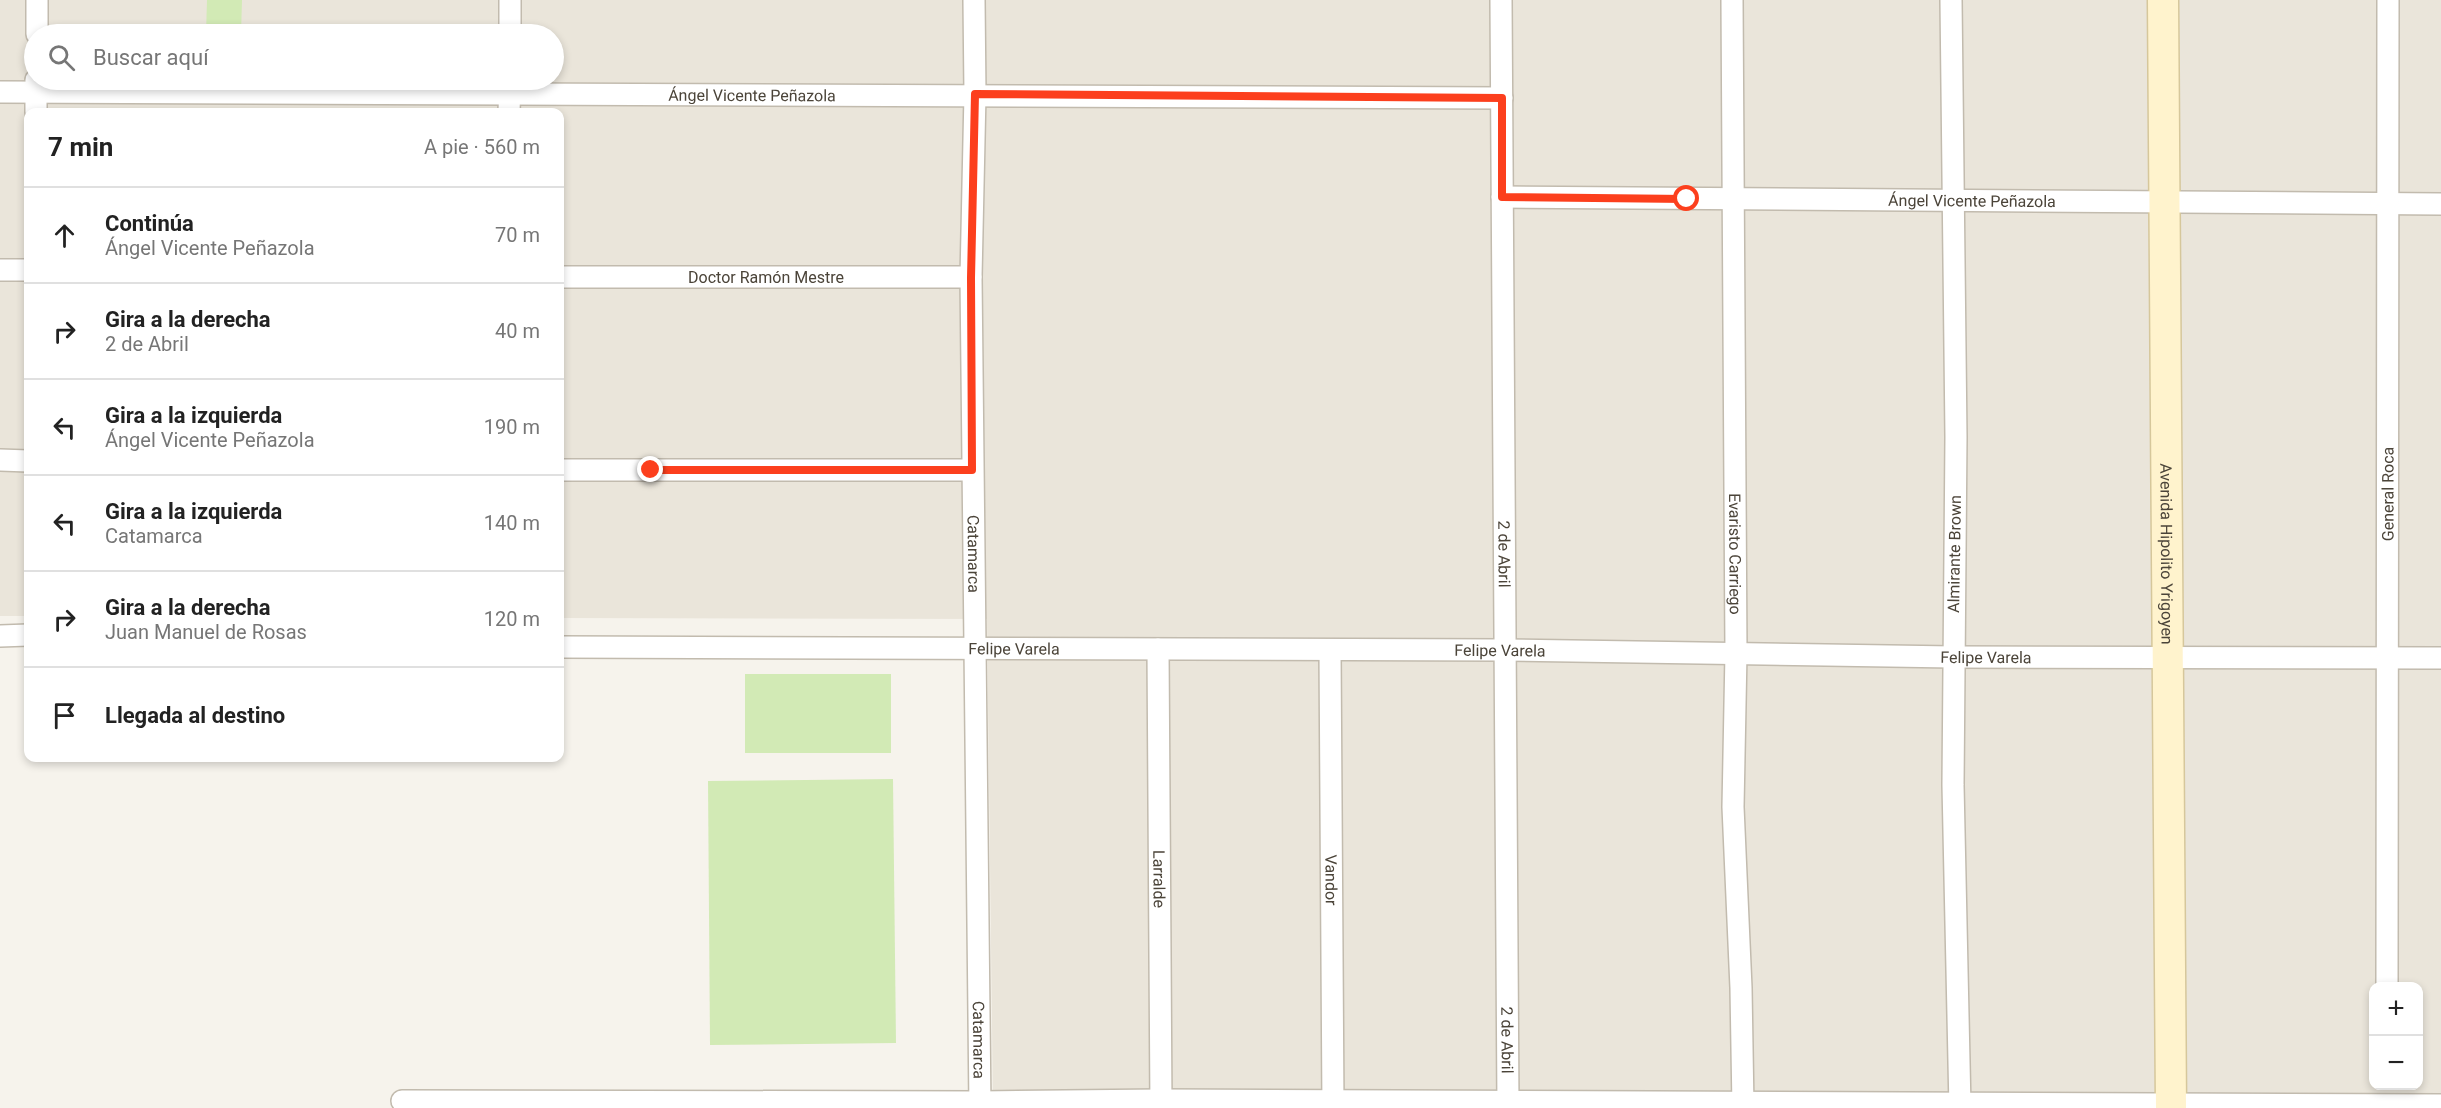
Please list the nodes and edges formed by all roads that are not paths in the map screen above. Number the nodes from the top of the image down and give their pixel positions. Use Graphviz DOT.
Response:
graph roads {
  1 [pos="37,0"];
  2 [pos="510,0"];
  3 [pos="974,0"];
  4 [pos="1501,0"];
  5 [pos="1731,0"];
  6 [pos="1951,0"];
  7 [pos="2163,0"];
  8 [pos="2183,0"];
  9 [pos="2388,0"];
  10 [pos="37,24"];
  11 [pos="510,24"];
  12 [pos="0,92"];
  13 [pos="975,94"];
  14 [pos="36,95"];
  15 [pos="510,96"];
  16 [pos="1502,98"];
  17 [pos="1502,197"];
  18 [pos="1733,199"];
  19 [pos="1954,202"];
  20 [pos="2174,202"];
  21 [pos="2388,204"];
  22 [pos="2441,204"];
  23 [pos="0,270"];
  24 [pos="24,270"];
  25 [pos="564,278"];
  26 [pos="971,278"];
  27 [pos="0,460"];
  28 [pos="24,461"];
  29 [pos="564,470"];
  30 [pos="972,470"];
  31 [pos="24,635"];
  32 [pos="0,636"];
  33 [pos="564,646"];
  34 [pos="975,649"];
  35 [pos="1158,649"];
  36 [pos="1330,650"];
  37 [pos="1505,650"];
  38 [pos="1736,653"];
  39 [pos="1953,657"];
  40 [pos="2177,657"];
  41 [pos="2386,657"];
  42 [pos="2441,658"];
  43 [pos="2387,982"];
  44 [pos="2387,1100"];
  45 [pos="402,1101"];
  46 [pos="1161,1104"];
  47 [pos="773,1105"];
  48 [pos="980,1105"];
  49 [pos="1333,1105"];
  50 [pos="1508,1105"];
  51 [pos="2441,1105"];
  52 [pos="1743,1106"];
  53 [pos="1960,1106"];
  54 [pos="2179,1106"];
  1 -- 10 [label="street"];
  2 -- 11 [label="street"];
  3 -- 13 [label="street, Catamarca"];
  4 -- 16 [label="street, 2 de Abril"];
  5 -- 18 [label="street, Evaristo Carriego"];
  6 -- 19 [label="street, Almirante Brown"];
  7 -- 20 [label="main road, Avenida Hipolito Yrigoyen"];
  8 -- 20 [label="main road, Avenida Hipolito Yrigoyen"];
  9 -- 21 [label="street, General Roca"];
  12 -- 14 [label="street, Ángel Vicente Peñazola"];
  13 -- 15 [label="street, Ángel Vicente Peñazola"];
  13 -- 16 [label="street, Ángel Vicente Peñazola"];
  13 -- 26 [label="street, Catamarca"];
  14 -- 15 [label="street, Ángel Vicente Peñazola"];
  16 -- 17 [label="street, 2 de Abril"];
  17 -- 18 [label="street, Ángel Vicente Peñazola"];
  17 -- 37 [label="street, 2 de Abril"];
  18 -- 19 [label="street, Ángel Vicente Peñazola"];
  18 -- 38 [label="street, Evaristo Carriego"];
  19 -- 20 [label="street, Ángel Vicente Peñazola"];
  19 -- 39 [label="street, Almirante Brown"];
  20 -- 21 [label="street, Ángel Vicente Peñazola"];
  20 -- 40 [label="main road, Avenida Hipolito Yrigoyen"];
  21 -- 22 [label="street, Ángel Vicente Peñazola"];
  21 -- 41 [label="street, General Roca"];
  23 -- 24 [label="street"];
  25 -- 26 [label="street, Doctor Ramón Mestre"];
  26 -- 30 [label="street, Catamarca"];
  27 -- 28 [label="street"];
  29 -- 30 [label="street"];
  30 -- 34 [label="street, Catamarca"];
  31 -- 32 [label="street"];
  33 -- 34 [label="street, Felipe Varela"];
  34 -- 35 [label="street, Felipe Varela"];
  34 -- 48 [label="street, Catamarca"];
  35 -- 36 [label="street, Felipe Varela"];
  35 -- 46 [label="street, Larralde"];
  36 -- 37 [label="street, Felipe Varela"];
  36 -- 49 [label="street, Vandor"];
  37 -- 38 [label="street, Felipe Varela"];
  37 -- 50 [label="street, 2 de Abril"];
  38 -- 39 [label="street, Felipe Varela"];
  38 -- 52 [label="street, Evaristo Carriego"];
  39 -- 40 [label="street, Felipe Varela"];
  39 -- 53 [label="street, Almirante Brown"];
  40 -- 41 [label="street, Felipe Varela"];
  40 -- 54 [label="main road, Avenida Hipolito Yrigoyen"];
  41 -- 42 [label="street, Felipe Varela"];
  41 -- 43 [label="street, General Roca"];
  44 -- 51 [label="street"];
  44 -- 54 [label="street"];
  45 -- 47 [label="street"];
  46 -- 48 [label="street"];
  46 -- 49 [label="street"];
  47 -- 48 [label="street"];
  49 -- 50 [label="street"];
  50 -- 52 [label="street"];
  52 -- 53 [label="street"];
  53 -- 54 [label="street"];
}
